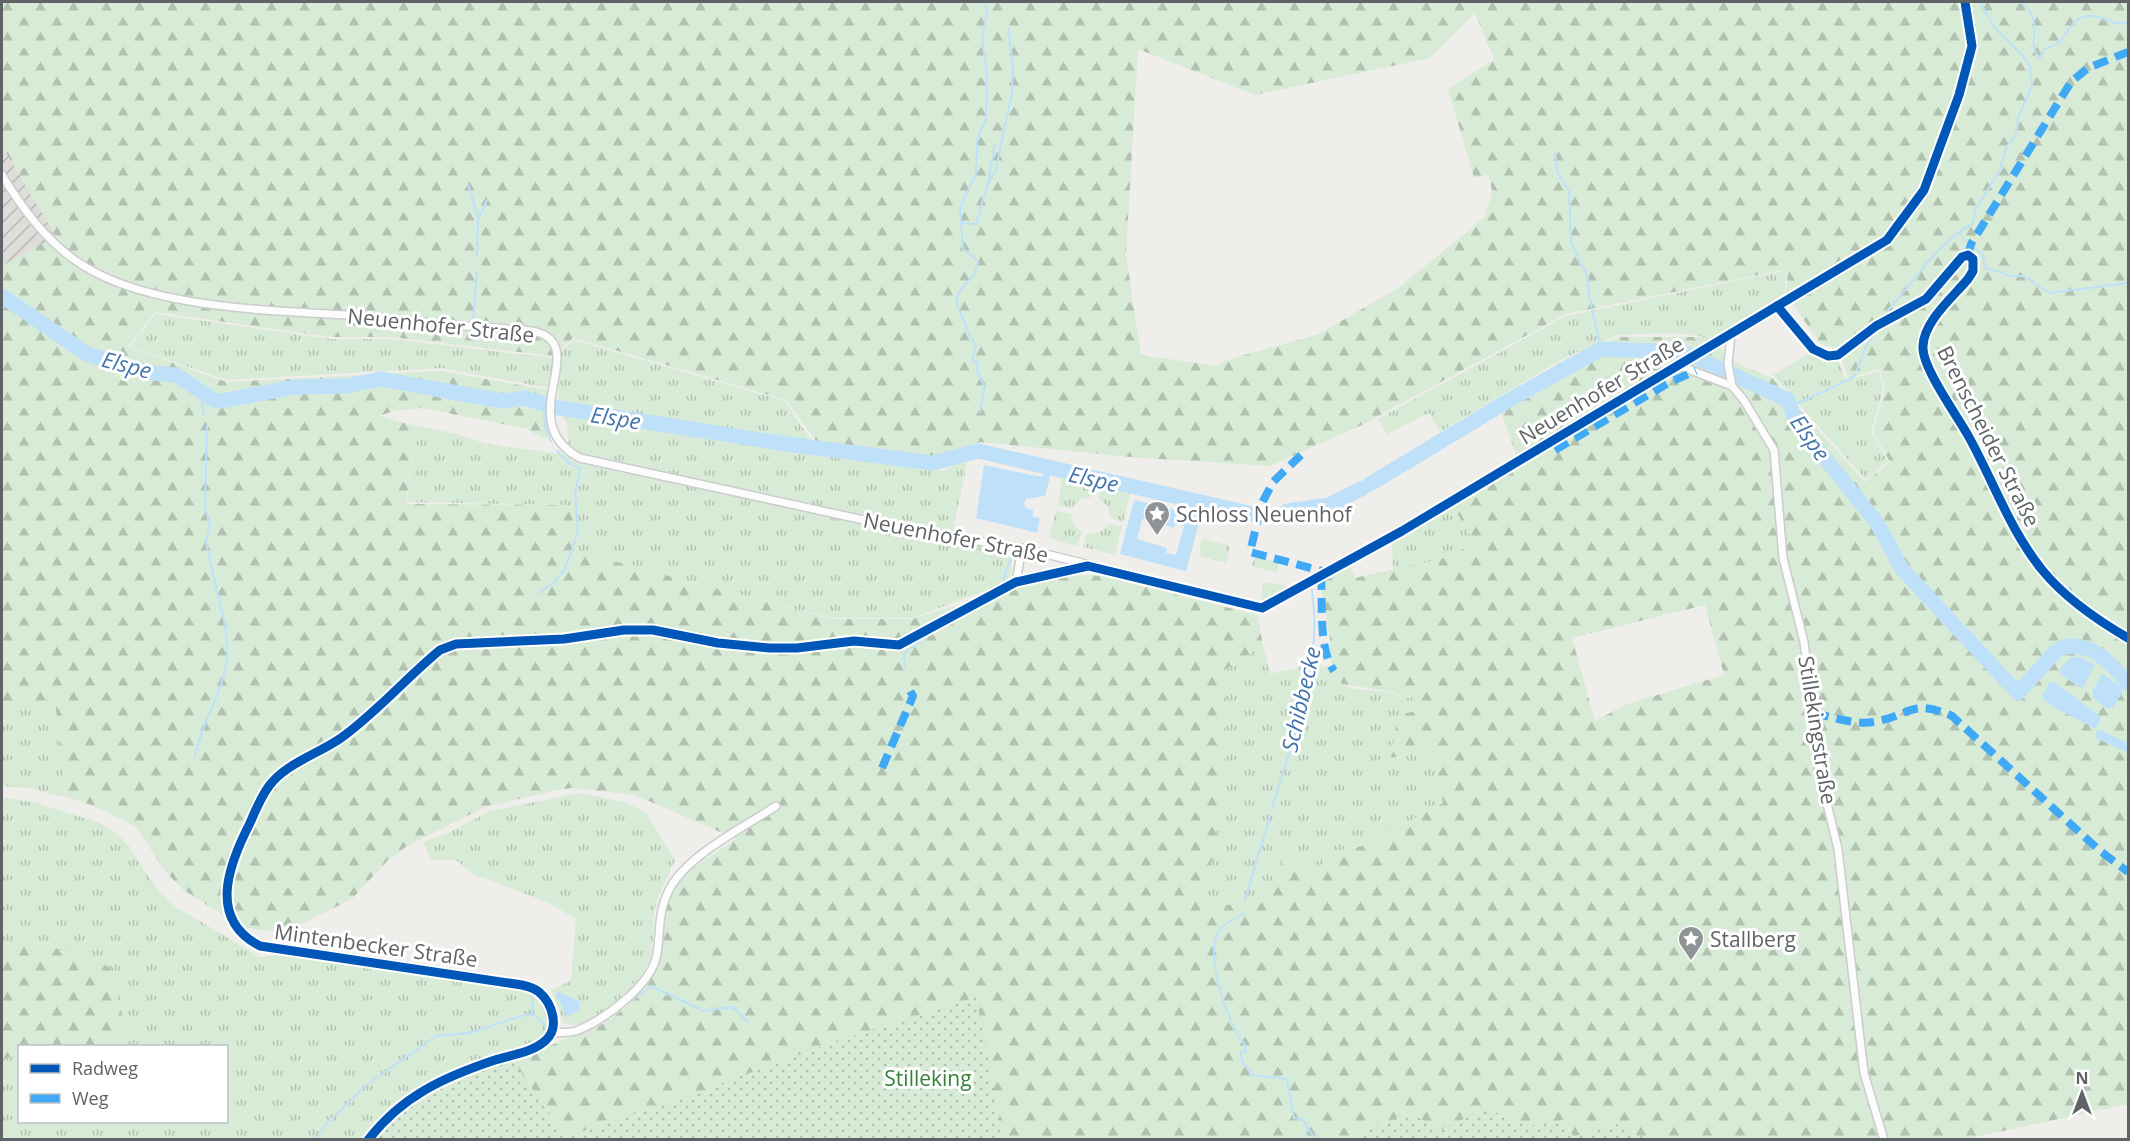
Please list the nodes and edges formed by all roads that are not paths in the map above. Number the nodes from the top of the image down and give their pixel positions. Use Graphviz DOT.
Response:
graph roads {
  1 [pos="1965,2"];
  2 [pos="2,175"];
  3 [pos="1776,306"];
  4 [pos="1731,335"];
  5 [pos="1680,366"];
  6 [pos="1732,386"];
  7 [pos="1022,548"];
  8 [pos="1088,566"];
  9 [pos="1016,582"];
  10 [pos="2128,638"];
  11 [pos="776,806"];
  12 [pos="553,1033"];
  13 [pos="368,1140"];
  14 [pos="1884,1140"];
  1 -- 3 [label="street, Neuenhofer Straße"];
  2 -- 7 [label="street, Neuenhofer Straße"];
  3 -- 4 [label="street, Neuenhofer Straße"];
  3 -- 10 [label="street, Brenscheider Straße"];
  4 -- 5 [label="street, Neuenhofer Straße"];
  4 -- 6 [label="street"];
  5 -- 6 [label="street"];
  5 -- 8 [label="street, Neuenhofer Straße"];
  6 -- 14 [label="street, Stillekingstraße"];
  7 -- 8 [label="street, Neuenhofer Straße"];
  7 -- 9 [label="street"];
  8 -- 9 [label="street, Mintenbecker Straße"];
  9 -- 12 [label="street, Mintenbecker Straße"];
  11 -- 12 [label="street"];
  12 -- 13 [label="street"];
}
